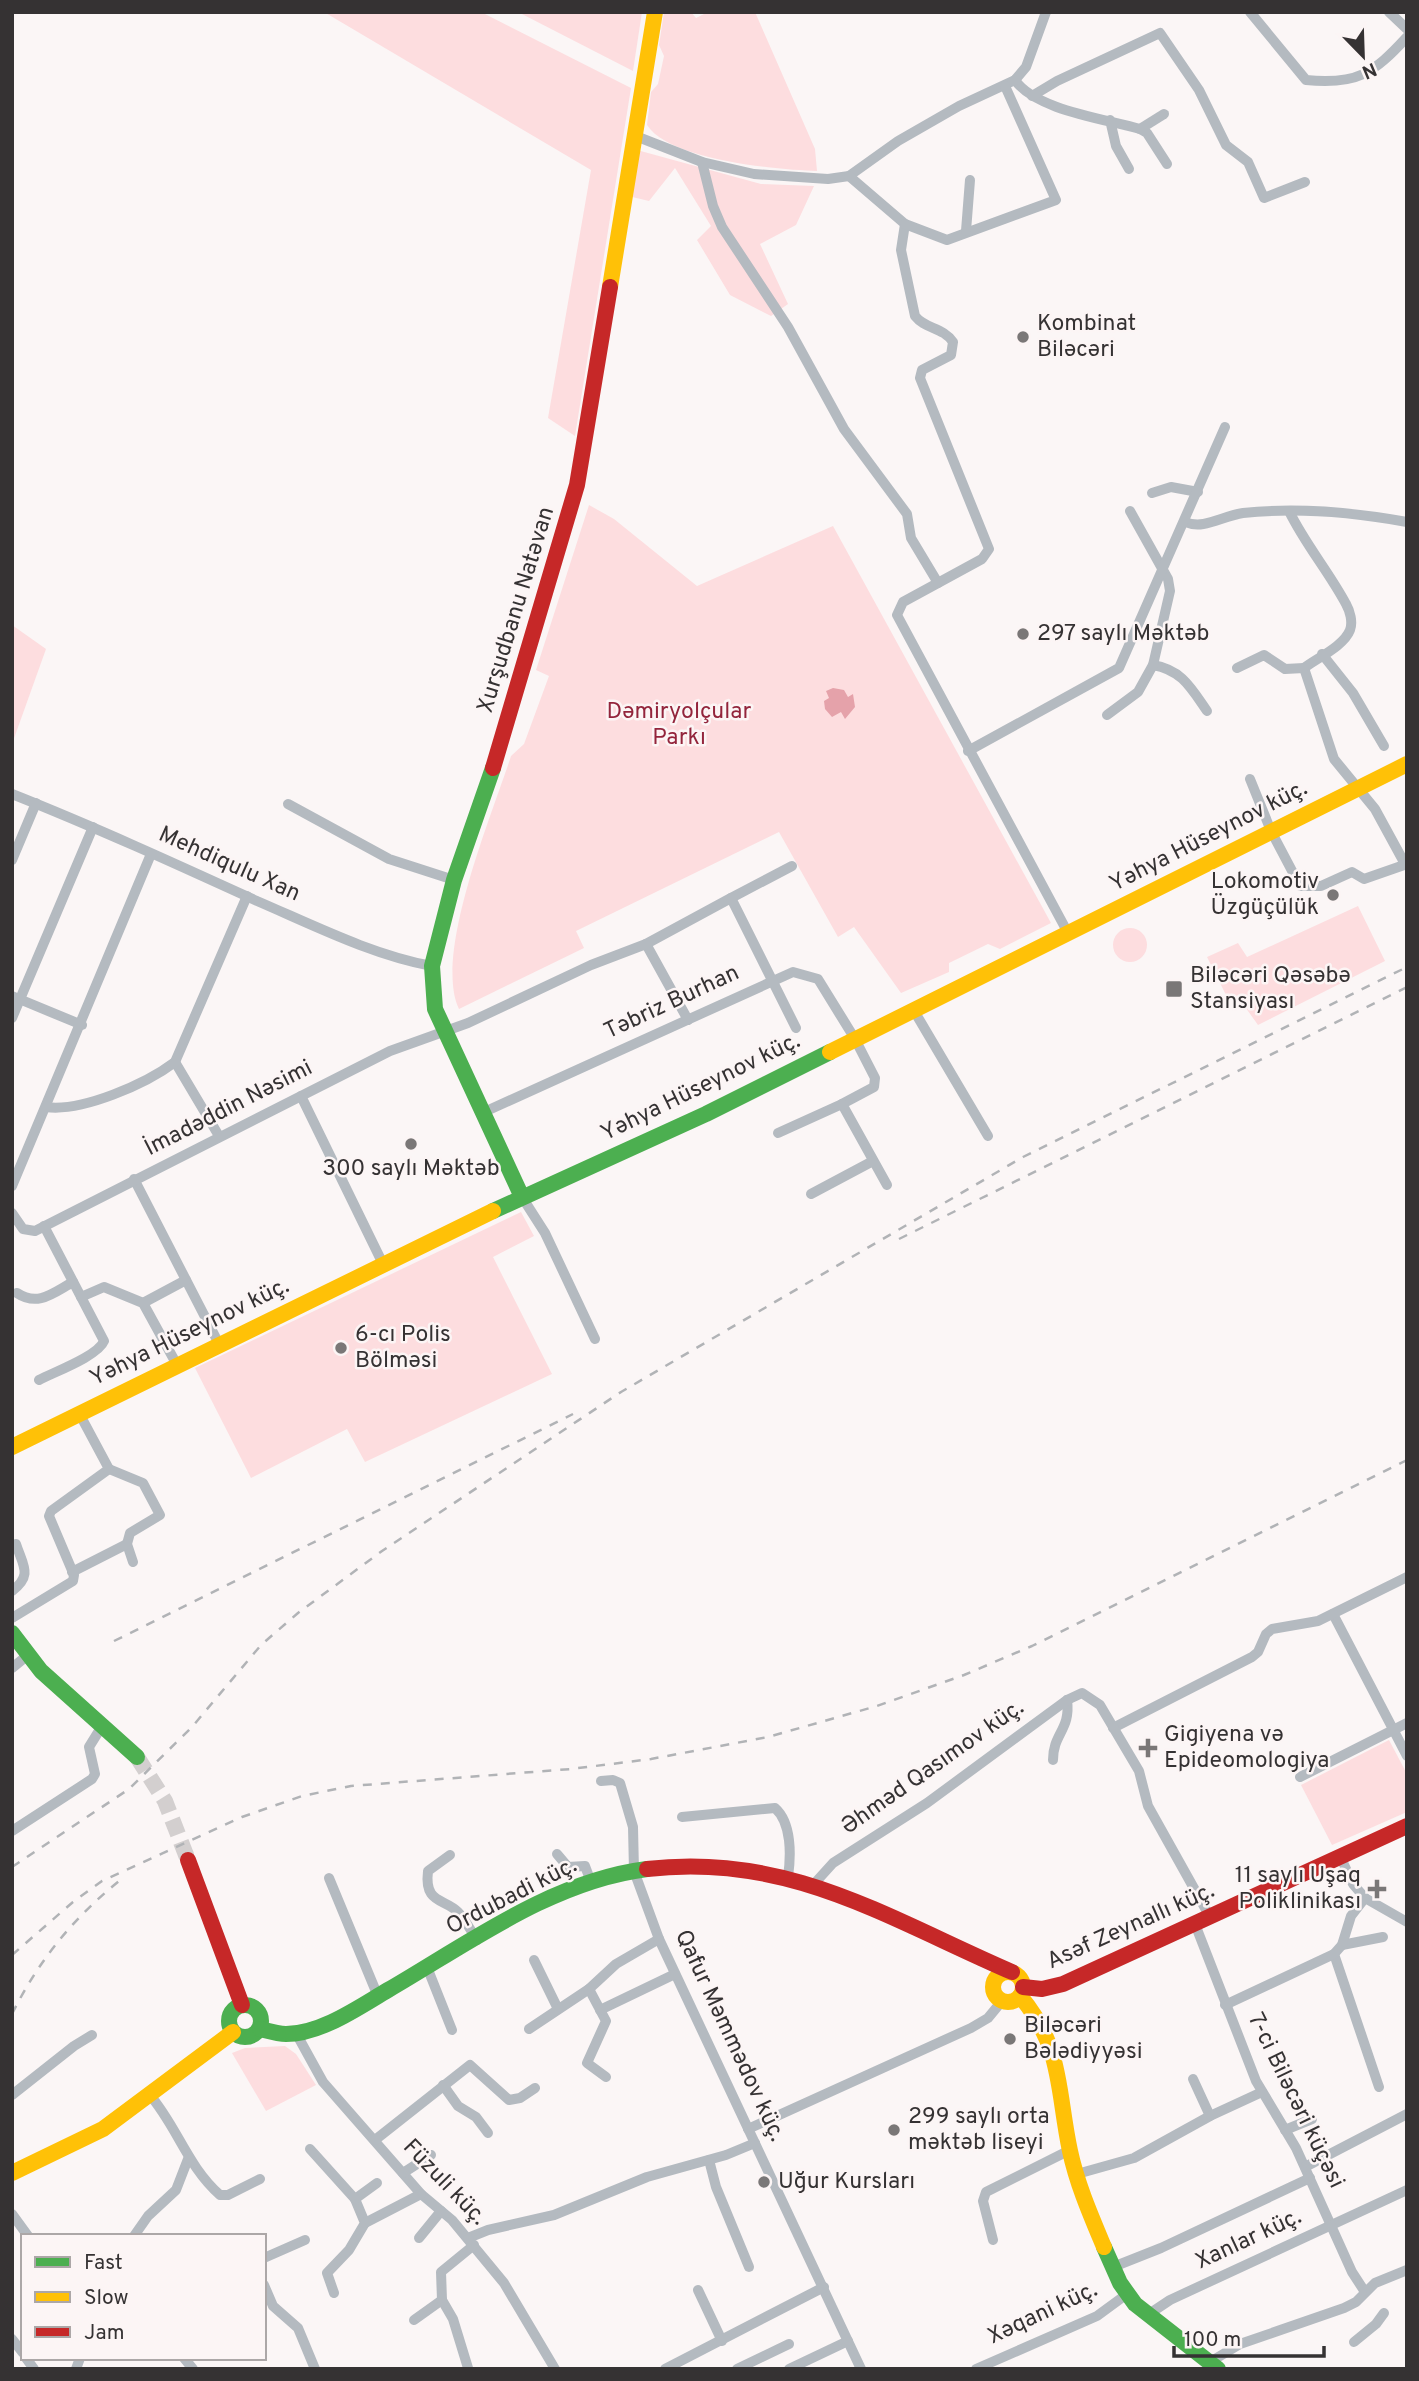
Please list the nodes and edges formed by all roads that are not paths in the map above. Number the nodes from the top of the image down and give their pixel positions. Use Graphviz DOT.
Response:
graph roads {
  1 [pos="655,12"];
  2 [pos="1046,12"];
  3 [pos="1250,12"];
  4 [pos="1389,12"];
  5 [pos="1407,29"];
  6 [pos="1407,37"];
  7 [pos="1010,83"];
  8 [pos="1032,96"];
  9 [pos="1164,114"];
  10 [pos="1110,120"];
  11 [pos="1140,129"];
  12 [pos="633,135"];
  13 [pos="702,162"];
  14 [pos="1167,164"];
  15 [pos="1129,169"];
  16 [pos="849,176"];
  17 [pos="970,180"];
  18 [pos="1305,182"];
  19 [pos="905,224"];
  20 [pos="966,232"];
  21 [pos="1225,427"];
  22 [pos="1198,492"];
  23 [pos="1152,493"];
  24 [pos="1289,510"];
  25 [pos="1130,511"];
  26 [pos="1185,522"];
  27 [pos="1407,522"];
  28 [pos="1163,571"];
  29 [pos="938,583"];
  30 [pos="1322,654"];
  31 [pos="1153,665"];
  32 [pos="1237,668"];
  33 [pos="1304,668"];
  34 [pos="1207,711"];
  35 [pos="1107,715"];
  36 [pos="1384,746"];
  37 [pos="968,751"];
  38 [pos="1407,764"];
  39 [pos="1250,779"];
  40 [pos="1358,788"];
  41 [pos="12,794"];
  42 [pos="36,803"];
  43 [pos="288,804"];
  44 [pos="93,827"];
  45 [pos="1271,831"];
  46 [pos="151,854"];
  47 [pos="12,860"];
  48 [pos="1406,864"];
  49 [pos="793,866"];
  50 [pos="454,880"];
  51 [pos="247,896"];
  52 [pos="731,898"];
  53 [pos="1068,933"];
  54 [pos="646,944"];
  55 [pos="432,966"];
  56 [pos="772,979"];
  57 [pos="16,998"];
  58 [pos="913,1009"];
  59 [pos="12,1018"];
  60 [pos="688,1020"];
  61 [pos="82,1025"];
  62 [pos="796,1028"];
  63 [pos="444,1030"];
  64 [pos="855,1038"];
  65 [pos="175,1062"];
  66 [pos="301,1097"];
  67 [pos="842,1104"];
  68 [pos="46,1107"];
  69 [pos="482,1113"];
  70 [pos="778,1133"];
  71 [pos="219,1136"];
  72 [pos="988,1136"];
  73 [pos="873,1161"];
  74 [pos="134,1180"];
  75 [pos="887,1185"];
  76 [pos="12,1186"];
  77 [pos="811,1194"];
  78 [pos="522,1196"];
  79 [pos="12,1213"];
  80 [pos="39,1228"];
  81 [pos="383,1264"];
  82 [pos="186,1280"];
  83 [pos="73,1282"];
  84 [pos="17,1293"];
  85 [pos="81,1297"];
  86 [pos="143,1303"];
  87 [pos="595,1339"];
  88 [pos="219,1344"];
  89 [pos="177,1365"];
  90 [pos="39,1380"];
  91 [pos="79,1413"];
  92 [pos="12,1447"];
  93 [pos="108,1469"];
  94 [pos="16,1544"];
  95 [pos="127,1544"];
  96 [pos="133,1562"];
  97 [pos="72,1572"];
  98 [pos="1407,1577"];
  99 [pos="12,1591"];
  100 [pos="1333,1615"];
  101 [pos="12,1618"];
  102 [pos="12,1633"];
  103 [pos="28,1655"];
  104 [pos="12,1668"];
  105 [pos="1067,1700"];
  106 [pos="1407,1723"];
  107 [pos="102,1726"];
  108 [pos="1113,1728"];
  109 [pos="1393,1730"];
  110 [pos="1407,1756"];
  111 [pos="136,1757"];
  112 [pos="1053,1760"];
  113 [pos="1300,1777"];
  114 [pos="601,1781"];
  115 [pos="682,1816"];
  116 [pos="1407,1826"];
  117 [pos="12,1831"];
  118 [pos="557,1854"];
  119 [pos="450,1855"];
  120 [pos="1340,1856"];
  121 [pos="188,1860"];
  122 [pos="634,1871"];
  123 [pos="788,1877"];
  124 [pos="329,1878"];
  125 [pos="591,1882"];
  126 [pos="814,1884"];
  127 [pos="1365,1898"];
  128 [pos="1210,1917"];
  129 [pos="1407,1922"];
  130 [pos="1195,1924"];
  131 [pos="1383,1937"];
  132 [pos="659,1939"];
  133 [pos="477,1940"];
  134 [pos="1342,1945"];
  135 [pos="954,1948"];
  136 [pos="1334,1954"];
  137 [pos="534,1960"];
  138 [pos="427,1967"];
  139 [pos="1012,1972"];
  140 [pos="675,1974"];
  141 [pos="589,1989"];
  142 [pos="1022,1992"];
  143 [pos="377,1994"];
  144 [pos="997,1995"];
  145 [pos="242,2005"];
  146 [pos="1226,2006"];
  147 [pos="558,2010"];
  148 [pos="600,2010"];
  149 [pos="260,2029"];
  150 [pos="529,2029"];
  151 [pos="452,2030"];
  152 [pos="233,2032"];
  153 [pos="296,2033"];
  154 [pos="92,2035"];
  155 [pos="606,2077"];
  156 [pos="1193,2078"];
  157 [pos="443,2085"];
  158 [pos="1379,2087"];
  159 [pos="535,2088"];
  160 [pos="1262,2092"];
  161 [pos="149,2094"];
  162 [pos="12,2095"];
  163 [pos="1407,2114"];
  164 [pos="1210,2116"];
  165 [pos="1312,2119"];
  166 [pos="748,2129"];
  167 [pos="1285,2130"];
  168 [pos="488,2133"];
  169 [pos="375,2140"];
  170 [pos="755,2143"];
  171 [pos="310,2149"];
  172 [pos="1070,2150"];
  173 [pos="431,2155"];
  174 [pos="188,2159"];
  175 [pos="709,2160"];
  176 [pos="403,2173"];
  177 [pos="1308,2173"];
  178 [pos="12,2174"];
  179 [pos="1077,2174"];
  180 [pos="260,2179"];
  181 [pos="377,2183"];
  182 [pos="1407,2190"];
  183 [pos="421,2194"];
  184 [pos="355,2199"];
  185 [pos="442,2211"];
  186 [pos="12,2214"];
  187 [pos="365,2223"];
  188 [pos="1331,2225"];
  189 [pos="27,2234"];
  190 [pos="135,2234"];
  191 [pos="419,2238"];
  192 [pos="305,2240"];
  193 [pos="993,2240"];
  194 [pos="471,2242"];
  195 [pos="266,2257"];
  196 [pos="749,2267"];
  197 [pos="1113,2267"];
  198 [pos="1407,2270"];
  199 [pos="824,2287"];
  200 [pos="698,2290"];
  201 [pos="266,2291"];
  202 [pos="1365,2292"];
  203 [pos="334,2293"];
  204 [pos="1127,2294"];
  205 [pos="442,2300"];
  206 [pos="1384,2313"];
  207 [pos="1149,2314"];
  208 [pos="414,2320"];
  209 [pos="848,2341"];
  210 [pos="722,2342"];
  211 [pos="1354,2342"];
  212 [pos="789,2344"];
  213 [pos="1214,2365"];
  214 [pos="468,2368"];
  215 [pos="315,2369"];
  216 [pos="555,2369"];
  217 [pos="665,2369"];
  218 [pos="737,2369"];
  219 [pos="789,2369"];
  220 [pos="861,2369"];
  221 [pos="976,2369"];
  1 -- 12 [label="main road, Xurşudbanu Natəvan"];
  2 -- 7 [label="street"];
  3 -- 6 [label="street"];
  4 -- 5 [label="street"];
  7 -- 8 [label="street"];
  7 -- 16 [label="street"];
  7 -- 20 [label="street"];
  8 -- 10 [label="street"];
  8 -- 18 [label="street"];
  9 -- 11 [label="street"];
  10 -- 11 [label="street"];
  10 -- 15 [label="street"];
  11 -- 14 [label="street"];
  12 -- 13 [label="street"];
  12 -- 50 [label="main road, Xurşudbanu Natəvan"];
  13 -- 16 [label="street"];
  13 -- 29 [label="street"];
  16 -- 19 [label="street"];
  17 -- 20 [label="street"];
  19 -- 20 [label="street"];
  19 -- 29 [label="street"];
  21 -- 22 [label="street"];
  22 -- 23 [label="street"];
  22 -- 26 [label="street"];
  24 -- 26 [label="street"];
  24 -- 27 [label="street"];
  24 -- 30 [label="street"];
  25 -- 28 [label="street"];
  26 -- 28 [label="street"];
  28 -- 31 [label="street"];
  28 -- 37 [label="street"];
  29 -- 37 [label="street"];
  30 -- 33 [label="street"];
  30 -- 36 [label="street"];
  31 -- 34 [label="street"];
  31 -- 35 [label="street"];
  32 -- 33 [label="street"];
  33 -- 40 [label="street"];
  37 -- 53 [label="street"];
  38 -- 40 [label="main road, Yəhya Hüseynov küç."];
  39 -- 45 [label="street"];
  40 -- 45 [label="main road, Yəhya Hüseynov küç."];
  40 -- 48 [label="street"];
  41 -- 42 [label="street, Mehdiqulu Xan"];
  42 -- 44 [label="street, Mehdiqulu Xan"];
  42 -- 47 [label="street"];
  43 -- 50 [label="street"];
  44 -- 46 [label="street, Mehdiqulu Xan"];
  44 -- 57 [label="street"];
  45 -- 48 [label="street"];
  45 -- 53 [label="main road, Yəhya Hüseynov küç."];
  46 -- 51 [label="street, Mehdiqulu Xan"];
  46 -- 61 [label="street"];
  49 -- 52 [label="street, İmadəddin Nəsimi"];
  50 -- 55 [label="main road, Xurşudbanu Natəvan"];
  51 -- 55 [label="street, Mehdiqulu Xan"];
  51 -- 65 [label="street"];
  52 -- 54 [label="street, İmadəddin Nəsimi"];
  52 -- 56 [label="street"];
  53 -- 58 [label="main road, Yəhya Hüseynov küç."];
  54 -- 60 [label="street"];
  54 -- 63 [label="street, İmadəddin Nəsimi"];
  55 -- 63 [label="main road, Xurşudbanu Natəvan"];
  56 -- 60 [label="street, Təbriz Burhan"];
  56 -- 62 [label="street"];
  56 -- 64 [label="street, Təbriz Burhan"];
  57 -- 59 [label="street"];
  57 -- 61 [label="street"];
  58 -- 64 [label="main road, Yəhya Hüseynov küç."];
  58 -- 72 [label="street"];
  60 -- 69 [label="street, Təbriz Burhan"];
  61 -- 68 [label="street"];
  63 -- 66 [label="street, İmadəddin Nəsimi"];
  63 -- 69 [label="main road, Xurşudbanu Natəvan"];
  64 -- 67 [label="street, Təbriz Burhan"];
  64 -- 78 [label="main road, Yəhya Hüseynov küç."];
  65 -- 68 [label="street"];
  65 -- 71 [label="street"];
  66 -- 71 [label="street, İmadəddin Nəsimi"];
  66 -- 81 [label="street"];
  67 -- 70 [label="street"];
  67 -- 73 [label="street"];
  68 -- 76 [label="street"];
  69 -- 78 [label="main road, Xurşudbanu Natəvan"];
  71 -- 74 [label="street, İmadəddin Nəsimi"];
  73 -- 75 [label="street"];
  73 -- 77 [label="street"];
  74 -- 80 [label="street, İmadəddin Nəsimi"];
  74 -- 82 [label="street"];
  78 -- 81 [label="main road, Yəhya Hüseynov küç."];
  78 -- 87 [label="street"];
  79 -- 80 [label="street"];
  80 -- 83 [label="street"];
  81 -- 88 [label="main road, Yəhya Hüseynov küç."];
  82 -- 86 [label="street"];
  82 -- 88 [label="street"];
  83 -- 84 [label="street"];
  83 -- 85 [label="street"];
  85 -- 86 [label="street"];
  85 -- 90 [label="street"];
  86 -- 89 [label="street"];
  88 -- 89 [label="main road, Yəhya Hüseynov küç."];
  89 -- 91 [label="main road, Yəhya Hüseynov küç."];
  91 -- 92 [label="main road, Yəhya Hüseynov küç."];
  91 -- 93 [label="street"];
  93 -- 95 [label="street"];
  93 -- 97 [label="street"];
  94 -- 99 [label="street"];
  95 -- 96 [label="street"];
  95 -- 97 [label="street"];
  97 -- 101 [label="street"];
  98 -- 100 [label="street"];
  100 -- 108 [label="street"];
  100 -- 109 [label="street"];
  102 -- 103 [label="main road"];
  103 -- 104 [label="street"];
  103 -- 107 [label="main road"];
  105 -- 108 [label="street, Əhməd Qasımov küç."];
  105 -- 112 [label="street"];
  105 -- 126 [label="street, Əhməd Qasımov küç."];
  106 -- 109 [label="street"];
  107 -- 111 [label="main road"];
  107 -- 117 [label="street"];
  108 -- 128 [label="street"];
  109 -- 110 [label="street"];
  109 -- 113 [label="street"];
  114 -- 122 [label="street, Qafur Məmmədov küç."];
  115 -- 123 [label="street"];
  116 -- 120 [label="main road, Asəf Zeynallı küç."];
  118 -- 125 [label="street"];
  119 -- 133 [label="street"];
  120 -- 127 [label="street"];
  120 -- 128 [label="main road, Asəf Zeynallı küç."];
  121 -- 145 [label="main road"];
  122 -- 123 [label="main road, Ordubadi küç."];
  122 -- 125 [label="main road, Ordubadi küç."];
  122 -- 132 [label="street, Qafur Məmmədov küç."];
  123 -- 126 [label="main road, Ordubadi küç."];
  124 -- 143 [label="street"];
  125 -- 133 [label="main road, Ordubadi küç."];
  126 -- 135 [label="main road, Ordubadi küç."];
  127 -- 129 [label="street"];
  127 -- 134 [label="street"];
  128 -- 130 [label="main road, Asəf Zeynallı küç."];
  130 -- 142 [label="main road, Asəf Zeynallı küç."];
  130 -- 146 [label="street, 7-ci Biləcəri küçəsi"];
  131 -- 134 [label="street"];
  132 -- 140 [label="street, Qafur Məmmədov küç."];
  132 -- 141 [label="street"];
  133 -- 138 [label="main road, Ordubadi küç."];
  134 -- 136 [label="street"];
  135 -- 139 [label="main road"];
  135 -- 144 [label="main road"];
  136 -- 146 [label="street"];
  136 -- 158 [label="street"];
  137 -- 147 [label="street"];
  138 -- 143 [label="main road, Ordubadi küç."];
  138 -- 151 [label="street"];
  139 -- 142 [label="main road"];
  139 -- 144 [label="main road"];
  140 -- 148 [label="street"];
  140 -- 166 [label="street, Qafur Məmmədov küç."];
  141 -- 147 [label="street"];
  141 -- 148 [label="street"];
  142 -- 144 [label="main road"];
  142 -- 172 [label="main road"];
  143 -- 153 [label="main road, Ordubadi küç."];
  144 -- 166 [label="street"];
  145 -- 149 [label="main road"];
  145 -- 152 [label="main road"];
  146 -- 160 [label="street, 7-ci Biləcəri küçəsi"];
  147 -- 150 [label="street"];
  148 -- 155 [label="street"];
  149 -- 152 [label="main road"];
  149 -- 153 [label="main road"];
  152 -- 161 [label="main road"];
  153 -- 169 [label="street, Füzuli küç."];
  154 -- 162 [label="street"];
  156 -- 164 [label="street"];
  157 -- 159 [label="street"];
  157 -- 168 [label="street"];
  157 -- 169 [label="street"];
  160 -- 164 [label="street"];
  160 -- 167 [label="street, 7-ci Biləcəri küçəsi"];
  161 -- 174 [label="street"];
  161 -- 178 [label="main road"];
  163 -- 177 [label="street"];
  164 -- 179 [label="street"];
  165 -- 167 [label="street"];
  166 -- 170 [label="street, Qafur Məmmədov küç."];
  167 -- 177 [label="street, 7-ci Biləcəri küçəsi"];
  169 -- 176 [label="street, Füzuli küç."];
  170 -- 175 [label="street"];
  170 -- 199 [label="street, Qafur Məmmədov küç."];
  171 -- 184 [label="street"];
  172 -- 179 [label="main road"];
  172 -- 193 [label="street"];
  173 -- 176 [label="street"];
  174 -- 180 [label="street"];
  174 -- 190 [label="street"];
  175 -- 194 [label="street"];
  175 -- 196 [label="street"];
  176 -- 183 [label="street, Füzuli küç."];
  177 -- 188 [label="street, 7-ci Biləcəri küçəsi"];
  177 -- 197 [label="street"];
  179 -- 197 [label="main road"];
  181 -- 184 [label="street"];
  182 -- 188 [label="street, Xanlar küç."];
  183 -- 185 [label="street, Füzuli küç."];
  183 -- 187 [label="street"];
  184 -- 187 [label="street"];
  185 -- 191 [label="street"];
  185 -- 194 [label="street, Füzuli küç."];
  186 -- 189 [label="street"];
  187 -- 203 [label="street"];
  188 -- 202 [label="street, 7-ci Biləcəri küçəsi"];
  188 -- 207 [label="street, Xanlar küç."];
  192 -- 195 [label="street"];
  194 -- 205 [label="street"];
  194 -- 216 [label="street, Füzuli küç."];
  197 -- 204 [label="main road"];
  198 -- 202 [label="street"];
  199 -- 209 [label="street, Qafur Məmmədov küç."];
  199 -- 210 [label="street"];
  200 -- 210 [label="street"];
  201 -- 215 [label="street"];
  202 -- 213 [label="street"];
  204 -- 207 [label="main road"];
  204 -- 221 [label="street, Xəqani küç."];
  205 -- 208 [label="street"];
  205 -- 214 [label="street"];
  206 -- 211 [label="street"];
  207 -- 213 [label="main road"];
  209 -- 219 [label="street"];
  209 -- 220 [label="street, Qafur Məmmədov küç."];
  210 -- 217 [label="street"];
  212 -- 218 [label="street"];
}
